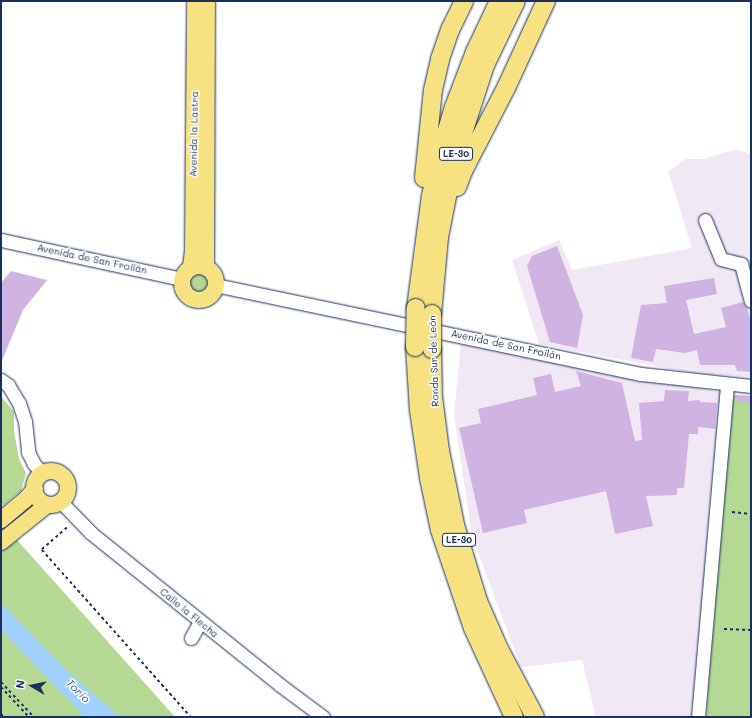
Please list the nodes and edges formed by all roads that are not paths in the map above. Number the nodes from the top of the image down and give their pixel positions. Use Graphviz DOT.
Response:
graph roads {
  1 [pos="195,1"];
  2 [pos="207,1"];
  3 [pos="464,1"];
  4 [pos="546,1"];
  5 [pos="510,2"];
  6 [pos="705,220"];
  7 [pos="439,237"];
  8 [pos="1,240"];
  9 [pos="193,271"];
  10 [pos="418,281"];
  11 [pos="215,285"];
  12 [pos="751,301"];
  13 [pos="424,311"];
  14 [pos="423,348"];
  15 [pos="1,380"];
  16 [pos="727,384"];
  17 [pos="751,386"];
  18 [pos="42,474"];
  19 [pos="35,489"];
  20 [pos="54,503"];
  21 [pos="2,519"];
  22 [pos="1,542"];
  23 [pos="200,622"];
  24 [pos="191,638"];
  25 [pos="323,717"];
  26 [pos="514,717"];
  27 [pos="535,717"];
  28 [pos="698,717"];
  1 -- 9 [label="main road, Avenida la Lastra"];
  2 -- 9 [label="main road, Avenida la Lastra"];
  3 -- 10 [label="highway"];
  4 -- 7 [label="highway"];
  5 -- 7 [label="highway, Ronda Sur de León / LE-30"];
  5 -- 10 [label="highway, Ronda Sur de León / LE-30"];
  6 -- 12 [label="street"];
  7 -- 13 [label="highway, Ronda Sur de León / LE-30"];
  8 -- 9 [label="street, Avenida de San Froilán"];
  9 -- 11 [label="main road"];
  9 -- 11 [label="main road"];
  10 -- 13 [label="highway, Ronda Sur de León / LE-30"];
  11 -- 16 [label="street, Avenida de San Froilán"];
  13 -- 14 [label="highway, Ronda Sur de León / LE-30, bridge"];
  14 -- 26 [label="highway, Ronda Sur de León / LE-30"];
  14 -- 27 [label="highway, Ronda Sur de León / LE-30"];
  15 -- 18 [label="street"];
  16 -- 17 [label="street, Avenida de San Froilán"];
  16 -- 28 [label="street"];
  18 -- 19 [label="main road"];
  18 -- 20 [label="main road"];
  19 -- 20 [label="main road"];
  19 -- 21 [label="main road"];
  20 -- 22 [label="main road"];
  20 -- 23 [label="street, Calle la Flecha"];
  23 -- 24 [label="street"];
  23 -- 25 [label="street, Calle la Flecha"];
}
